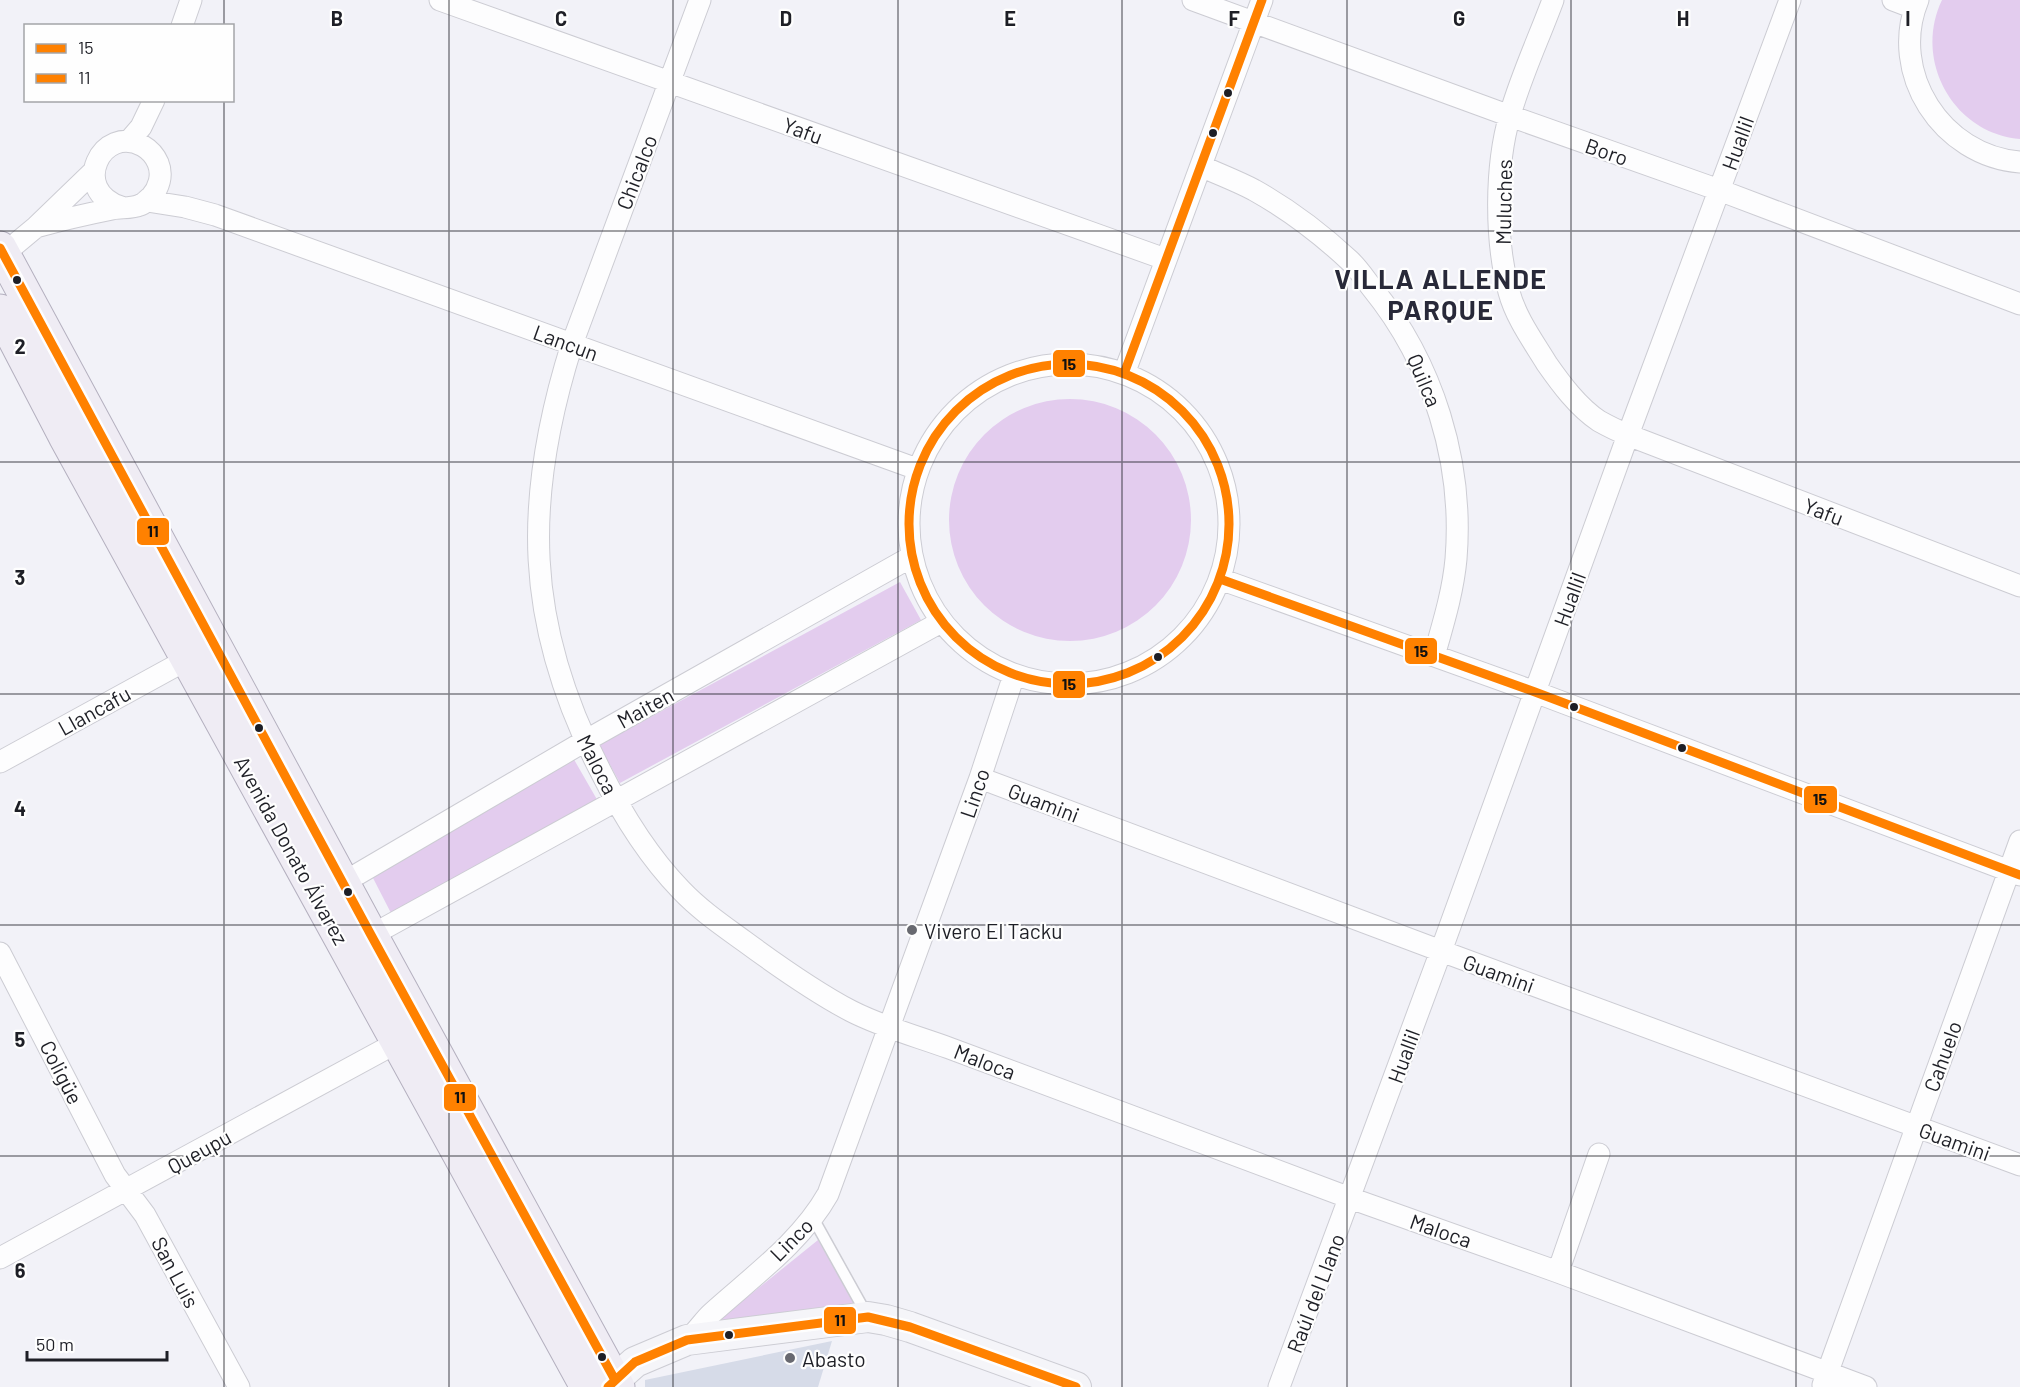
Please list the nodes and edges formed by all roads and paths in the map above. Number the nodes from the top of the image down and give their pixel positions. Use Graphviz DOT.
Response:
graph roads {
  1 [pos="192,0"];
  2 [pos="440,0"];
  3 [pos="700,0"];
  4 [pos="1193,0"];
  5 [pos="1262,0"];
  6 [pos="1553,0"];
  7 [pos="1790,0"];
  8 [pos="1893,0"];
  9 [pos="1916,4"];
  10 [pos="1253,22"];
  11 [pos="183,24"];
  12 [pos="670,83"];
  13 [pos="152,106"];
  14 [pos="1509,116"];
  15 [pos="129,141"];
  16 [pos="2020,162"];
  17 [pos="157,164"];
  18 [pos="1201,166"];
  19 [pos="94,171"];
  20 [pos="1719,190"];
  21 [pos="147,201"];
  22 [pos="122,207"];
  23 [pos="215,216"];
  24 [pos="36,227"];
  25 [pos="1,253"];
  26 [pos="1166,259"];
  27 [pos="2020,304"];
  28 [pos="0,311"];
  29 [pos="572,344"];
  30 [pos="1125,371"];
  31 [pos="1628,435"];
  32 [pos="917,469"];
  33 [pos="911,557"];
  34 [pos="1220,579"];
  35 [pos="2020,586"];
  36 [pos="941,622"];
  37 [pos="1434,656"];
  38 [pos="188,659"];
  39 [pos="1014,675"];
  40 [pos="1535,692"];
  41 [pos="585,741"];
  42 [pos="0,762"];
  43 [pos="980,778"];
  44 [pos="616,801"];
  45 [pos="2020,841"];
  46 [pos="2015,873"];
  47 [pos="331,890"];
  48 [pos="359,942"];
  49 [pos="1441,951"];
  50 [pos="0,953"];
  51 [pos="890,1027"];
  52 [pos="398,1042"];
  53 [pos="1916,1127"];
  54 [pos="1599,1154"];
  55 [pos="2020,1165"];
  56 [pos="126,1191"];
  57 [pos="1350,1198"];
  58 [pos="813,1218"];
  59 [pos="0,1258"];
  60 [pos="1558,1272"];
  61 [pos="868,1317"];
  62 [pos="687,1340"];
  63 [pos="1825,1380"];
  64 [pos="607,1385"];
  65 [pos="239,1387"];
  66 [pos="1076,1387"];
  67 [pos="1280,1387"];
  68 [pos="1866,1387"];
  1 -- 11 [label="street"];
  2 -- 12 [label="street, Yafu"];
  3 -- 12 [label="street, Chicalco"];
  4 -- 10 [label="street, Boro"];
  5 -- 10 [label="street"];
  6 -- 14 [label="street, Muluches"];
  7 -- 20 [label="street, Huallil"];
  8 -- 9 [label="street"];
  9 -- 16 [label="street"];
  10 -- 14 [label="street, Boro"];
  10 -- 18 [label="street"];
  12 -- 26 [label="street, Yafu"];
  12 -- 29 [label="street, Chicalco"];
  13 -- 15 [label="street"];
  13 -- 17 [label="street"];
  14 -- 20 [label="street, Boro"];
  14 -- 31 [label="street, Muluches"];
  15 -- 17 [label="street, Lancun"];
  15 -- 19 [label="street, Lancun"];
  17 -- 21 [label="street"];
  17 -- 23 [label="street, Lancun"];
  18 -- 26 [label="street"];
  18 -- 37 [label="street, Quilca"];
  19 -- 22 [label="street"];
  19 -- 24 [label="street, Lancun"];
  20 -- 27 [label="street, Boro"];
  20 -- 31 [label="street, Huallil"];
  21 -- 22 [label="street, Lancun"];
  21 -- 23 [label="street, Lancun"];
  22 -- 24 [label="street, Lancun"];
  23 -- 29 [label="street, Lancun"];
  24 -- 25 [label="street, Lancun"];
  25 -- 47 [label="main road, Avenida Donato Álvarez"];
  26 -- 30 [label="street"];
  28 -- 38 [label="main road, Avenida Donato Álvarez"];
  29 -- 32 [label="street, Lancun"];
  29 -- 41 [label="street, Maloca"];
  30 -- 32 [label="street"];
  30 -- 34 [label="street"];
  31 -- 35 [label="street, Yafu"];
  31 -- 40 [label="street, Huallil"];
  32 -- 33 [label="street"];
  33 -- 36 [label="street"];
  33 -- 41 [label="street, Maiten"];
  34 -- 37 [label="street"];
  34 -- 39 [label="street"];
  36 -- 39 [label="street"];
  36 -- 44 [label="street"];
  37 -- 40 [label="street"];
  38 -- 42 [label="street, Llancafu"];
  38 -- 47 [label="main road, Avenida Donato Álvarez"];
  39 -- 43 [label="street, Linco"];
  40 -- 46 [label="street"];
  40 -- 49 [label="street, Huallil"];
  41 -- 44 [label="street, Maloca"];
  41 -- 47 [label="street, Maiten"];
  43 -- 49 [label="street, Guamini"];
  43 -- 51 [label="street, Linco"];
  44 -- 48 [label="street"];
  44 -- 51 [label="street, Maloca"];
  45 -- 46 [label="street, Cahuelo"];
  46 -- 53 [label="street, Cahuelo"];
  47 -- 48 [label="main road, Avenida Donato Álvarez"];
  48 -- 52 [label="main road, Avenida Donato Álvarez"];
  48 -- 64 [label="main road, Avenida Donato Álvarez"];
  49 -- 53 [label="street, Guamini"];
  49 -- 57 [label="street, Huallil"];
  50 -- 56 [label="street, Coligüe"];
  51 -- 57 [label="street, Maloca"];
  51 -- 58 [label="street, Linco"];
  52 -- 56 [label="street, Queupu"];
  52 -- 64 [label="main road, Avenida Donato Álvarez"];
  53 -- 55 [label="street, Guamini"];
  53 -- 63 [label="street, Cahuelo"];
  54 -- 60 [label="street"];
  56 -- 59 [label="street, Queupu"];
  56 -- 65 [label="street, San Luis"];
  57 -- 60 [label="street, Maloca"];
  57 -- 67 [label="street, Raúl del Llano"];
  58 -- 61 [label="lane"];
  58 -- 62 [label="street, Linco"];
  60 -- 63 [label="street, Maloca"];
  61 -- 62 [label="main road"];
  61 -- 66 [label="main road"];
  62 -- 64 [label="main road"];
  63 -- 68 [label="street, Maloca"];
}
